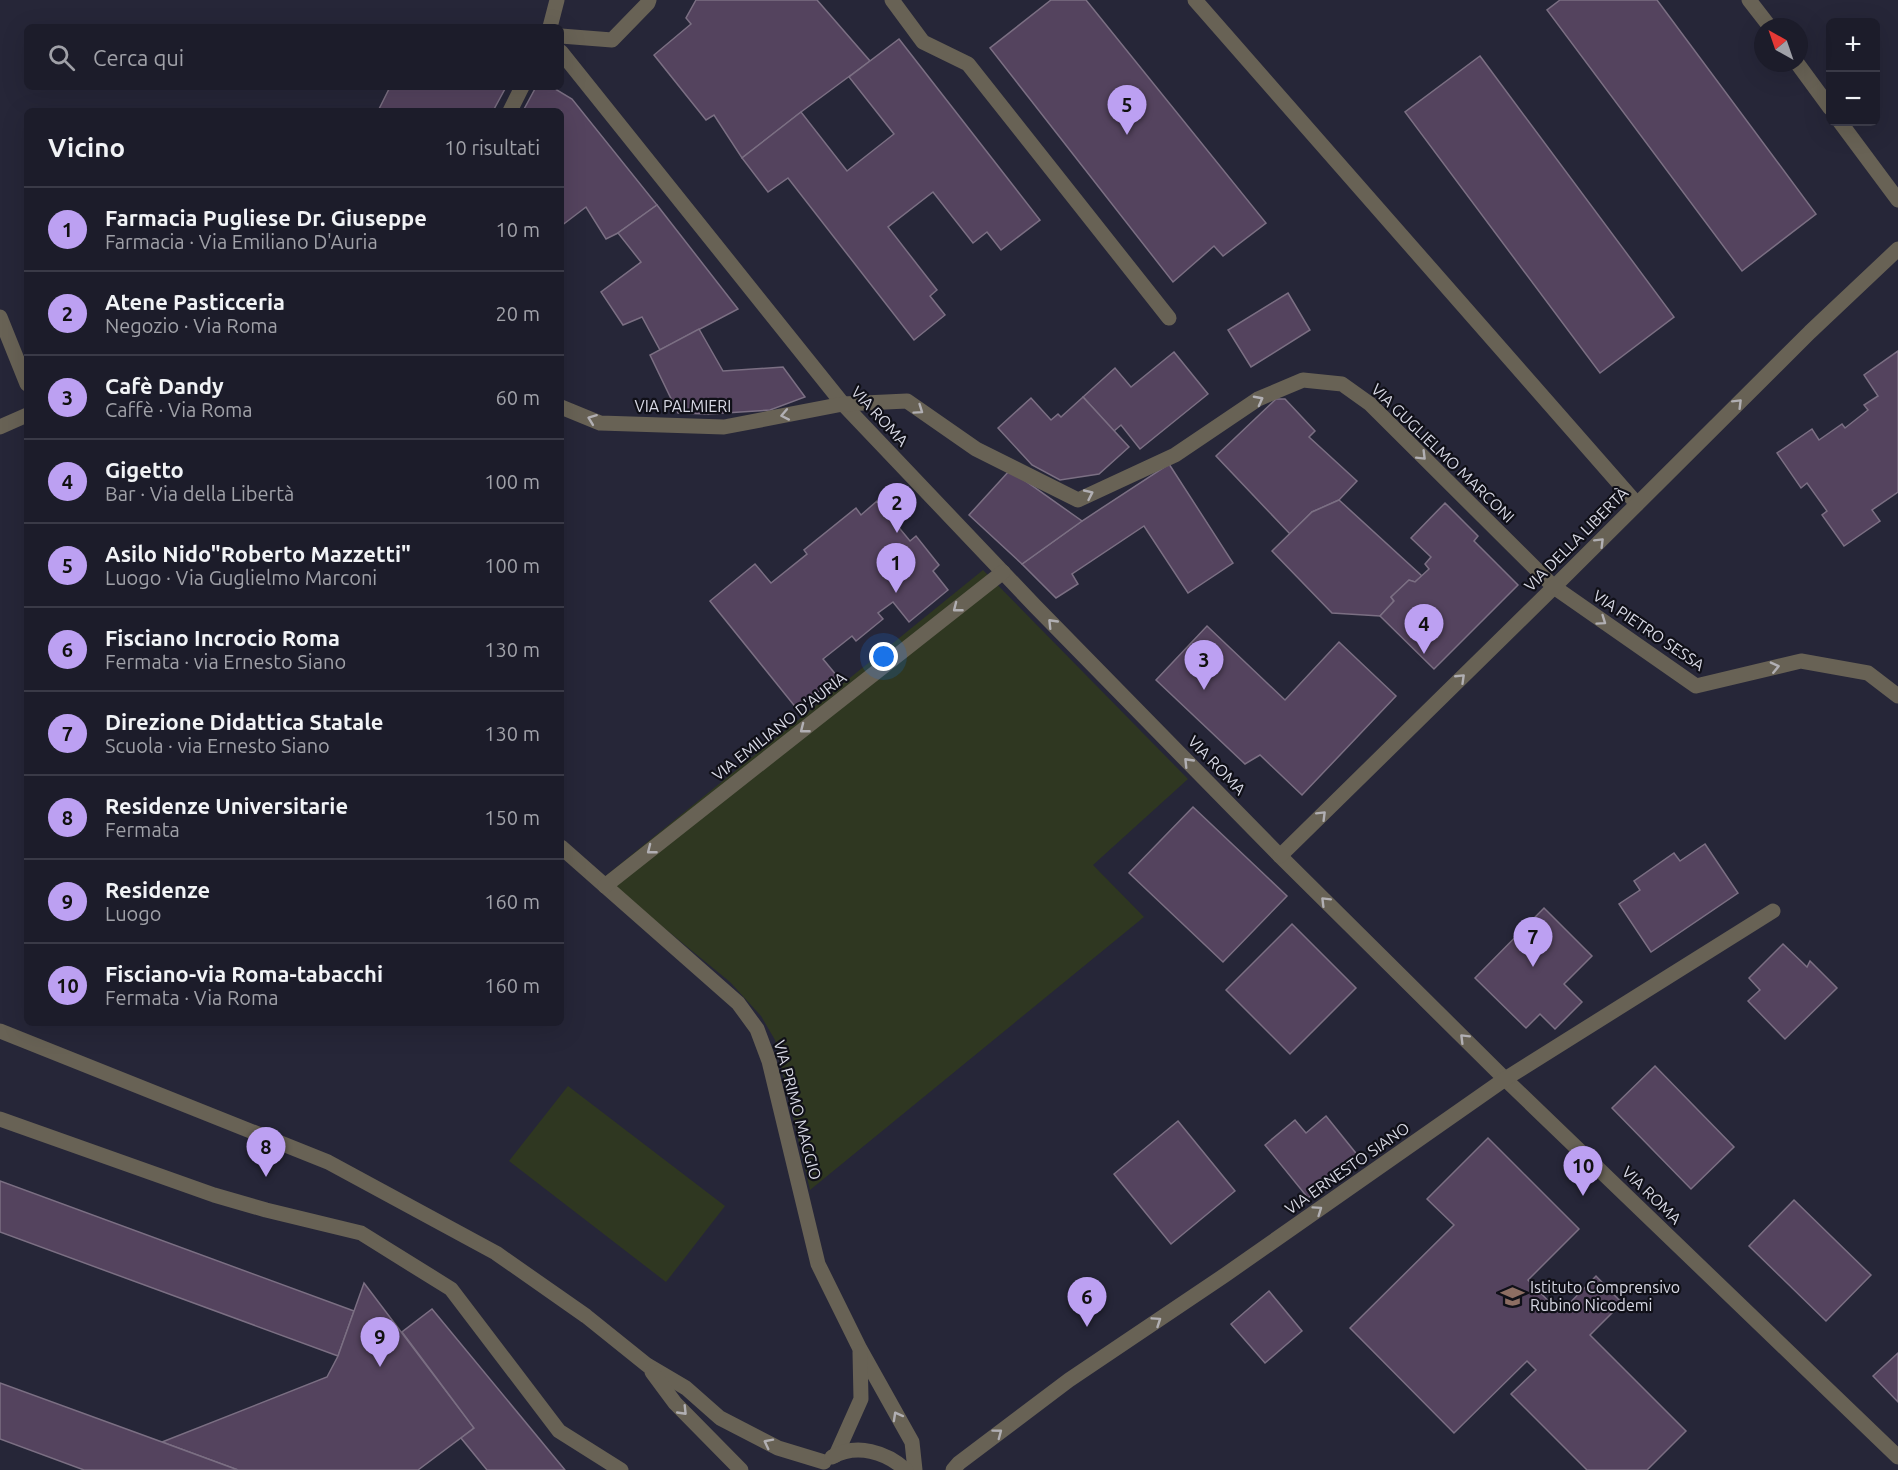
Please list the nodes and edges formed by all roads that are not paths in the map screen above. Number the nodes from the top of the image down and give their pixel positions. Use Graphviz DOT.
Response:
graph roads {
  1 [pos="557,0"];
  2 [pos="649,0"];
  3 [pos="892,0"];
  4 [pos="1195,0"];
  5 [pos="1749,0"];
  6 [pos="1763,18"];
  7 [pos="551,24"];
  8 [pos="564,36"];
  9 [pos="564,56"];
  10 [pos="1804,72"];
  11 [pos="520,90"];
  12 [pos="1826,103"];
  13 [pos="512,108"];
  14 [pos="1843,126"];
  15 [pos="1898,200"];
  16 [pos="1898,249"];
  17 [pos="0,317"];
  18 [pos="1169,318"];
  19 [pos="24,377"];
  20 [pos="843,404"];
  21 [pos="564,408"];
  22 [pos="24,416"];
  23 [pos="0,428"];
  24 [pos="1637,504"];
  25 [pos="1003,572"];
  26 [pos="1554,588"];
  27 [pos="1898,696"];
  28 [pos="564,850"];
  29 [pos="1280,856"];
  30 [pos="605,886"];
  31 [pos="1773,911"];
  32 [pos="0,1031"];
  33 [pos="1505,1079"];
  34 [pos="0,1119"];
  35 [pos="860,1349"];
  36 [pos="647,1365"];
  37 [pos="1898,1457"];
  38 [pos="825,1462"];
  39 [pos="621,1470"];
  40 [pos="741,1470"];
  41 [pos="906,1470"];
  42 [pos="915,1470"];
  43 [pos="953,1470"];
  1 -- 7 [label="street"];
  2 -- 8 [label="street"];
  3 -- 18 [label="street"];
  4 -- 24 [label="street"];
  5 -- 6 [label="street"];
  9 -- 20 [label="street, VIA ROMA"];
  10 -- 12 [label="street"];
  11 -- 13 [label="street"];
  14 -- 15 [label="street"];
  24 -- 16 [label="street, VIA DELLA LIBERTÀ, one-way"];
  17 -- 19 [label="street"];
  20 -- 21 [label="street, VIA PALMIERI, one-way"];
  20 -- 25 [label="street, VIA ROMA"];
  20 -- 26 [label="street, VIA GUGLIELMO MARCONI, one-way"];
  22 -- 23 [label="street"];
  26 -- 24 [label="street, VIA DELLA LIBERTÀ, one-way"];
  29 -- 25 [label="street, VIA ROMA, one-way"];
  25 -- 30 [label="street, VIA EMILIANO D'AURIA, one-way"];
  26 -- 27 [label="street, VIA PIETRO SESSA, one-way"];
  29 -- 26 [label="street, VIA DELLA LIBERTÀ, one-way"];
  28 -- 30 [label="street, VIA PRIMO MAGGIO"];
  33 -- 29 [label="street, VIA ROMA, one-way"];
  30 -- 35 [label="street, VIA PRIMO MAGGIO"];
  31 -- 33 [label="street, VIA ERNESTO SIANO"];
  32 -- 36 [label="street"];
  33 -- 37 [label="street, VIA ROMA"];
  43 -- 33 [label="street, VIA ERNESTO SIANO, one-way"];
  34 -- 39 [label="street"];
  35 -- 38 [label="street"];
  42 -- 35 [label="street, VIA PRIMO MAGGIO, one-way"];
  38 -- 36 [label="street, one-way"];
  36 -- 40 [label="street, one-way"];
  38 -- 41 [label="street"];
}
